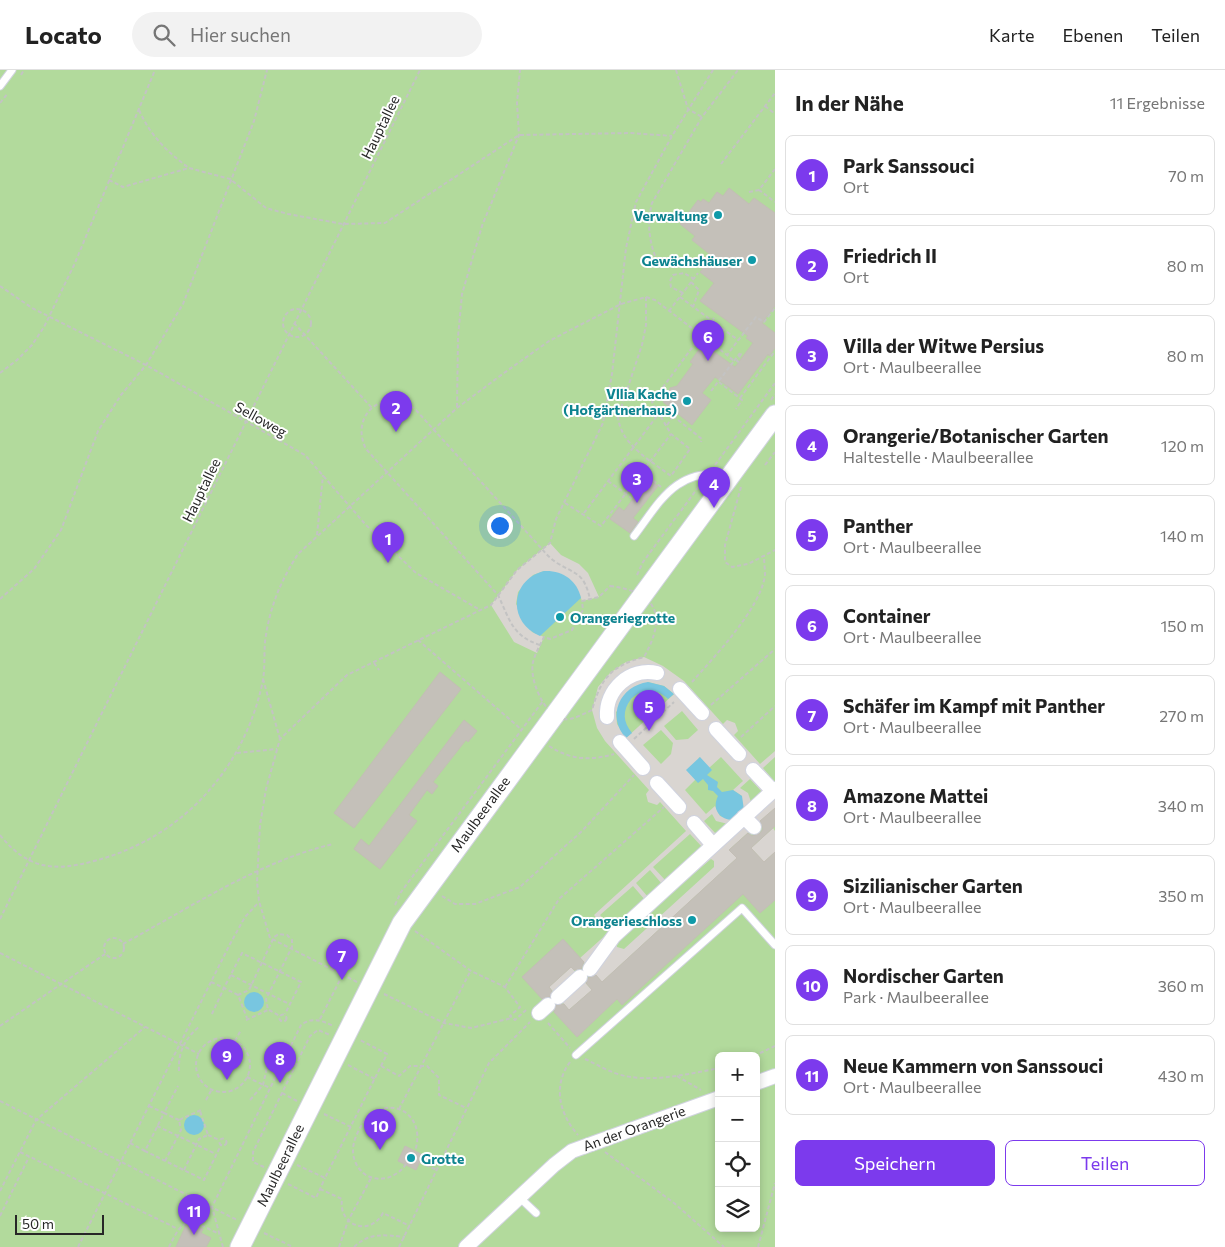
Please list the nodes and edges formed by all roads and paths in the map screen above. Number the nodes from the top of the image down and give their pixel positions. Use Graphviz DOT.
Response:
graph roads {
  1 [pos="12,70"];
  2 [pos="155,70"];
  3 [pos="267,70"];
  4 [pos="420,70"];
  5 [pos="520,70"];
  6 [pos="676,70"];
  7 [pos="713,70"];
  8 [pos="738,70"];
  9 [pos="0,86"];
  10 [pos="775,93"];
  11 [pos="765,106"];
  12 [pos="688,109"];
  13 [pos="139,110"];
  14 [pos="775,114"];
  15 [pos="702,117"];
  16 [pos="519,135"];
  17 [pos="672,136"];
  18 [pos="721,164"];
  19 [pos="189,168"];
  20 [pos="775,169"];
  21 [pos="230,179"];
  22 [pos="109,180"];
  23 [pos="759,190"];
  24 [pos="749,192"];
  25 [pos="775,202"];
  26 [pos="343,224"];
  27 [pos="660,268"];
  28 [pos="698,274"];
  29 [pos="694,279"];
  30 [pos="691,282"];
  31 [pos="0,286"];
  32 [pos="683,293"];
  33 [pos="646,297"];
  34 [pos="680,297"];
  35 [pos="621,304"];
  36 [pos="693,307"];
  37 [pos="775,308"];
  38 [pos="301,310"];
  39 [pos="669,311"];
  40 [pos="49,317"];
  41 [pos="714,318"];
  42 [pos="712,321"];
  43 [pos="294,323"];
  44 [pos="288,335"];
  45 [pos="305,335"];
  46 [pos="701,336"];
  47 [pos="738,340"];
  48 [pos="775,351"];
  49 [pos="727,355"];
  50 [pos="734,361"];
  51 [pos="739,362"];
  52 [pos="146,365"];
  53 [pos="0,373"];
  54 [pos="718,382"];
  55 [pos="711,391"];
  56 [pos="740,398"];
  57 [pos="372,408"];
  58 [pos="458,408"];
  59 [pos="736,409"];
  60 [pos="660,412"];
  61 [pos="676,412"];
  62 [pos="775,415"];
  63 [pos="673,416"];
  64 [pos="245,423"];
  65 [pos="666,425"];
  66 [pos="434,430"];
  67 [pos="671,434"];
  68 [pos="701,442"];
  69 [pos="634,447"];
  70 [pos="775,452"];
  71 [pos="651,461"];
  72 [pos="765,465"];
  73 [pos="643,472"];
  74 [pos="323,473"];
  75 [pos="386,473"];
  76 [pos="731,474"];
  77 [pos="608,481"];
  78 [pos="660,490"];
  79 [pos="626,494"];
  80 [pos="633,499"];
  81 [pos="565,503"];
  82 [pos="351,505"];
  83 [pos="584,513"];
  84 [pos="318,535"];
  85 [pos="634,536"];
  86 [pos="542,550"];
  87 [pos="775,550"];
  88 [pos="764,556"];
  89 [pos="498,595"];
  90 [pos="0,599"];
  91 [pos="590,599"];
  92 [pos="480,611"];
  93 [pos="418,640"];
  94 [pos="540,645"];
  95 [pos="775,649"];
  96 [pos="374,662"];
  97 [pos="379,670"];
  98 [pos="652,670"];
  99 [pos="263,678"];
  100 [pos="682,691"];
  101 [pos="543,701"];
  102 [pos="775,706"];
  103 [pos="702,712"];
  104 [pos="604,713"];
  105 [pos="716,729"];
  106 [pos="529,733"];
  107 [pos="280,739"];
  108 [pos="622,745"];
  109 [pos="277,749"];
  110 [pos="735,750"];
  111 [pos="237,753"];
  112 [pos="643,768"];
  113 [pos="753,770"];
  114 [pos="657,783"];
  115 [pos="774,790"];
  116 [pos="676,804"];
  117 [pos="694,823"];
  118 [pos="0,835"];
  119 [pos="333,844"];
  120 [pos="713,845"];
  121 [pos="28,862"];
  122 [pos="257,871"];
  123 [pos="429,884"];
  124 [pos="259,901"];
  125 [pos="398,915"];
  126 [pos="0,919"];
  127 [pos="273,940"];
  128 [pos="123,944"];
  129 [pos="775,944"];
  130 [pos="291,948"];
  131 [pos="0,952"];
  132 [pos="105,954"];
  133 [pos="262,963"];
  134 [pos="471,971"];
  135 [pos="280,972"];
  136 [pos="343,974"];
  137 [pos="231,976"];
  138 [pos="211,982"];
  139 [pos="61,985"];
  140 [pos="251,986"];
  141 [pos="369,987"];
  142 [pos="505,987"];
  143 [pos="224,988"];
  144 [pos="269,994"];
  145 [pos="238,995"];
  146 [pos="290,1004"];
  147 [pos="543,1006"];
  148 [pos="268,1010"];
  149 [pos="285,1014"];
  150 [pos="212,1016"];
  151 [pos="280,1016"];
  152 [pos="512,1018"];
  153 [pos="320,1020"];
  154 [pos="325,1022"];
  155 [pos="444,1023"];
  156 [pos="0,1026"];
  157 [pos="200,1026"];
  158 [pos="145,1027"];
  159 [pos="241,1030"];
  160 [pos="330,1035"];
  161 [pos="359,1040"];
  162 [pos="235,1041"];
  163 [pos="181,1044"];
  164 [pos="775,1046"];
  165 [pos="760,1053"];
  166 [pos="199,1054"];
  167 [pos="576,1055"];
  168 [pos="268,1064"];
  169 [pos="347,1065"];
  170 [pos="422,1065"];
  171 [pos="381,1066"];
  172 [pos="715,1069"];
  173 [pos="179,1071"];
  174 [pos="676,1075"];
  175 [pos="775,1076"];
  176 [pos="247,1077"];
  177 [pos="375,1079"];
  178 [pos="760,1082"];
  179 [pos="263,1085"];
  180 [pos="178,1086"];
  181 [pos="270,1088"];
  182 [pos="212,1089"];
  183 [pos="715,1099"];
  184 [pos="206,1100"];
  185 [pos="250,1100"];
  186 [pos="0,1102"];
  187 [pos="149,1106"];
  188 [pos="399,1109"];
  189 [pos="466,1109"];
  190 [pos="164,1113"];
  191 [pos="36,1120"];
  192 [pos="179,1120"];
  193 [pos="157,1126"];
  194 [pos="208,1135"];
  195 [pos="178,1136"];
  196 [pos="220,1140"];
  197 [pos="591,1143"];
  198 [pos="130,1144"];
  199 [pos="196,1145"];
  200 [pos="221,1145"];
  201 [pos="145,1151"];
  202 [pos="415,1151"];
  203 [pos="20,1152"];
  204 [pos="217,1155"];
  205 [pos="29,1157"];
  206 [pos="408,1157"];
  207 [pos="166,1161"];
  208 [pos="120,1162"];
  209 [pos="406,1164"];
  210 [pos="297,1165"];
  211 [pos="264,1168"];
  212 [pos="184,1170"];
  213 [pos="437,1170"];
  214 [pos="325,1178"];
  215 [pos="372,1178"];
  216 [pos="288,1184"];
  217 [pos="775,1184"];
  218 [pos="320,1189"];
  219 [pos="0,1191"];
  220 [pos="105,1194"];
  221 [pos="519,1197"];
  222 [pos="212,1208"];
  223 [pos="536,1213"];
  224 [pos="0,1216"];
  225 [pos="231,1217"];
  226 [pos="348,1221"];
  227 [pos="250,1226"];
  228 [pos="410,1226"];
  229 [pos="178,1229"];
  230 [pos="219,1234"];
  231 [pos="404,1237"];
  232 [pos="226,1246"];
  233 [pos="78,1247"];
  234 [pos="169,1247"];
  235 [pos="293,1247"];
  236 [pos="339,1247"];
  237 [pos="354,1247"];
  238 [pos="399,1247"];
  239 [pos="466,1247"];
  240 [pos="724,1247"];
  241 [pos="758,1247"];
  1 -- 9 [label="lane"];
  2 -- 13 [label="path"];
  3 -- 21 [label="path"];
  4 -- 26 [label="path, Hauptallee"];
  5 -- 16 [label="path"];
  6 -- 12 [label="path"];
  7 -- 12 [label="path"];
  8 -- 15 [label="path"];
  10 -- 11 [label="path"];
  11 -- 14 [label="path"];
  11 -- 18 [label="path"];
  12 -- 15 [label="path"];
  12 -- 17 [label="path"];
  13 -- 19 [label="path"];
  13 -- 22 [label="path"];
  15 -- 27 [label="path"];
  16 -- 17 [label="path"];
  16 -- 26 [label="path"];
  16 -- 58 [label="path"];
  17 -- 35 [label="path"];
  19 -- 21 [label="path"];
  19 -- 22 [label="path"];
  20 -- 23 [label="path"];
  21 -- 26 [label="path"];
  21 -- 52 [label="path"];
  22 -- 40 [label="path"];
  23 -- 24 [label="path"];
  23 -- 25 [label="path"];
  26 -- 38 [label="path, Hauptallee"];
  28 -- 29 [label="path"];
  29 -- 30 [label="path"];
  29 -- 32 [label="path"];
  30 -- 32 [label="path"];
  30 -- 36 [label="path"];
  31 -- 40 [label="path, Selloweg"];
  32 -- 34 [label="path"];
  33 -- 35 [label="path"];
  33 -- 39 [label="path"];
  33 -- 69 [label="path"];
  34 -- 36 [label="path"];
  34 -- 39 [label="path"];
  35 -- 58 [label="path"];
  35 -- 81 [label="path"];
  36 -- 42 [label="path"];
  37 -- 47 [label="path"];
  38 -- 43 [label="path, Hauptallee"];
  38 -- 44 [label="path"];
  38 -- 45 [label="path"];
  39 -- 46 [label="path"];
  40 -- 52 [label="path, Selloweg"];
  40 -- 53 [label="path"];
  41 -- 42 [label="path"];
  42 -- 46 [label="path"];
  42 -- 47 [label="path"];
  43 -- 44 [label="path, Hauptallee"];
  43 -- 45 [label="path"];
  44 -- 45 [label="path"];
  44 -- 64 [label="path, Hauptallee"];
  45 -- 57 [label="path"];
  46 -- 49 [label="path"];
  46 -- 60 [label="path"];
  47 -- 49 [label="path"];
  48 -- 56 [label="path"];
  49 -- 50 [label="path"];
  50 -- 51 [label="path"];
  50 -- 54 [label="path"];
  52 -- 64 [label="path, Selloweg"];
  52 -- 90 [label="path"];
  54 -- 55 [label="path"];
  54 -- 56 [label="path"];
  56 -- 59 [label="path"];
  57 -- 66 [label="path"];
  57 -- 75 [label="path"];
  58 -- 66 [label="path"];
  60 -- 65 [label="path"];
  60 -- 69 [label="path"];
  61 -- 63 [label="path"];
  62 -- 76 [label="street, Maulbeerallee"];
  63 -- 65 [label="path"];
  63 -- 68 [label="path"];
  64 -- 74 [label="path, Selloweg"];
  64 -- 121 [label="path, Hauptallee"];
  65 -- 67 [label="path"];
  66 -- 75 [label="path"];
  66 -- 86 [label="path"];
  67 -- 71 [label="path"];
  67 -- 71 [label="path"];
  69 -- 71 [label="path"];
  69 -- 77 [label="path"];
  70 -- 72 [label="path"];
  71 -- 73 [label="path"];
  73 -- 78 [label="path"];
  73 -- 79 [label="path"];
  74 -- 82 [label="path, Selloweg"];
  74 -- 84 [label="path"];
  75 -- 82 [label="path"];
  75 -- 89 [label="path"];
  76 -- 85 [label="lane"];
  76 -- 88 [label="path"];
  76 -- 106 [label="street, Maulbeerallee"];
  77 -- 79 [label="path"];
  77 -- 83 [label="path"];
  79 -- 80 [label="path"];
  79 -- 83 [label="path"];
  81 -- 83 [label="path"];
  81 -- 86 [label="path"];
  82 -- 84 [label="path"];
  82 -- 92 [label="path, Selloweg"];
  84 -- 99 [label="path"];
  86 -- 89 [label="path"];
  86 -- 91 [label="path"];
  87 -- 88 [label="path"];
  88 -- 100 [label="path"];
  89 -- 92 [label="path"];
  89 -- 94 [label="path"];
  92 -- 93 [label="path"];
  93 -- 96 [label="path"];
  93 -- 106 [label="path"];
  95 -- 103 [label="path"];
  96 -- 97 [label="path"];
  96 -- 107 [label="path"];
  98 -- 104 [label="street"];
  99 -- 107 [label="path"];
  99 -- 111 [label="path"];
  100 -- 103 [label="street"];
  100 -- 108 [label="path"];
  101 -- 106 [label="path"];
  102 -- 110 [label="path"];
  105 -- 110 [label="street"];
  106 -- 108 [label="path"];
  106 -- 123 [label="street, Maulbeerallee"];
  106 -- 125 [label="path"];
  107 -- 109 [label="path"];
  108 -- 112 [label="street"];
  109 -- 111 [label="path"];
  109 -- 122 [label="path"];
  111 -- 121 [label="path"];
  112 -- 123 [label="path"];
  113 -- 115 [label="street"];
  114 -- 116 [label="street"];
  115 -- 120 [label="street"];
  116 -- 142 [label="path"];
  117 -- 120 [label="street"];
  118 -- 121 [label="path"];
  119 -- 122 [label="path"];
  120 -- 147 [label="street"];
  121 -- 126 [label="path, Hauptallee"];
  122 -- 124 [label="path"];
  122 -- 128 [label="path"];
  123 -- 125 [label="street, Maulbeerallee"];
  124 -- 127 [label="path"];
  124 -- 138 [label="path"];
  125 -- 134 [label="path"];
  125 -- 141 [label="street, Maulbeerallee"];
  127 -- 130 [label="path"];
  127 -- 130 [label="path"];
  127 -- 133 [label="path"];
  128 -- 132 [label="path"];
  128 -- 132 [label="path"];
  129 -- 167 [label="lane"];
  130 -- 135 [label="path"];
  130 -- 136 [label="path"];
  131 -- 139 [label="path"];
  132 -- 139 [label="path"];
  133 -- 135 [label="path"];
  133 -- 137 [label="path"];
  133 -- 140 [label="path"];
  134 -- 142 [label="path"];
  134 -- 155 [label="path"];
  135 -- 144 [label="path"];
  135 -- 146 [label="path"];
  136 -- 141 [label="path"];
  136 -- 153 [label="path"];
  137 -- 140 [label="path"];
  137 -- 143 [label="path"];
  138 -- 143 [label="path"];
  138 -- 163 [label="path"];
  139 -- 156 [label="path"];
  139 -- 158 [label="path"];
  140 -- 144 [label="path"];
  140 -- 145 [label="path"];
  141 -- 155 [label="path"];
  141 -- 227 [label="street, Maulbeerallee"];
  142 -- 152 [label="path"];
  143 -- 145 [label="path"];
  143 -- 150 [label="path"];
  144 -- 146 [label="path"];
  144 -- 148 [label="path"];
  145 -- 148 [label="path"];
  146 -- 149 [label="path"];
  147 -- 152 [label="path"];
  147 -- 167 [label="path"];
  147 -- 189 [label="path"];
  148 -- 151 [label="path"];
  149 -- 151 [label="path"];
  149 -- 151 [label="path"];
  152 -- 155 [label="path"];
  153 -- 154 [label="path"];
  153 -- 181 [label="path"];
  155 -- 170 [label="path"];
  157 -- 163 [label="path"];
  158 -- 163 [label="path"];
  158 -- 191 [label="path"];
  159 -- 162 [label="path"];
  160 -- 211 [label="path"];
  161 -- 171 [label="path"];
  162 -- 166 [label="path"];
  162 -- 176 [label="path"];
  163 -- 166 [label="path"];
  163 -- 173 [label="path"];
  163 -- 187 [label="path"];
  164 -- 165 [label="path"];
  166 -- 182 [label="path"];
  167 -- 174 [label="path"];
  167 -- 197 [label="path"];
  168 -- 179 [label="path"];
  169 -- 177 [label="path"];
  170 -- 171 [label="path"];
  170 -- 188 [label="path"];
  170 -- 189 [label="path"];
  171 -- 177 [label="path"];
  172 -- 174 [label="path"];
  174 -- 183 [label="path"];
  175 -- 178 [label="street"];
  176 -- 179 [label="path"];
  176 -- 182 [label="path"];
  177 -- 214 [label="path"];
  179 -- 181 [label="path"];
  179 -- 185 [label="path"];
  180 -- 190 [label="path"];
  181 -- 222 [label="path"];
  182 -- 184 [label="path"];
  183 -- 197 [label="street, An der Orangerie"];
  186 -- 191 [label="path"];
  187 -- 190 [label="path"];
  187 -- 198 [label="path"];
  188 -- 202 [label="path"];
  188 -- 215 [label="path"];
  189 -- 213 [label="path"];
  190 -- 192 [label="path"];
  190 -- 193 [label="path"];
  191 -- 203 [label="path"];
  191 -- 208 [label="path"];
  192 -- 194 [label="path"];
  192 -- 195 [label="path"];
  193 -- 195 [label="path"];
  193 -- 201 [label="path"];
  194 -- 196 [label="path"];
  194 -- 199 [label="path"];
  195 -- 199 [label="path"];
  195 -- 207 [label="path"];
  196 -- 200 [label="path"];
  196 -- 200 [label="path"];
  197 -- 221 [label="street, An der Orangerie"];
  197 -- 240 [label="path"];
  198 -- 201 [label="path"];
  198 -- 208 [label="path"];
  199 -- 204 [label="path"];
  199 -- 212 [label="path"];
  200 -- 204 [label="path"];
  201 -- 207 [label="path"];
  203 -- 205 [label="path"];
  203 -- 219 [label="path"];
  204 -- 212 [label="path"];
  205 -- 220 [label="path"];
  205 -- 224 [label="path"];
  206 -- 213 [label="path"];
  207 -- 212 [label="path"];
  208 -- 220 [label="path"];
  208 -- 222 [label="path"];
  209 -- 215 [label="path"];
  210 -- 214 [label="path"];
  213 -- 228 [label="path"];
  214 -- 218 [label="path"];
  215 -- 226 [label="path"];
  216 -- 218 [label="path"];
  217 -- 241 [label="path"];
  218 -- 226 [label="path"];
  220 -- 229 [label="path"];
  220 -- 233 [label="path"];
  221 -- 223 [label="lane"];
  221 -- 239 [label="street, An der Orangerie"];
  222 -- 225 [label="path"];
  222 -- 230 [label="path"];
  226 -- 228 [label="path"];
  226 -- 236 [label="path"];
  227 -- 232 [label="street, Maulbeerallee"];
  227 -- 235 [label="path"];
  228 -- 231 [label="path"];
  229 -- 230 [label="path"];
  229 -- 234 [label="path"];
  230 -- 232 [label="path"];
  231 -- 237 [label="path"];
  231 -- 238 [label="path"];
}
